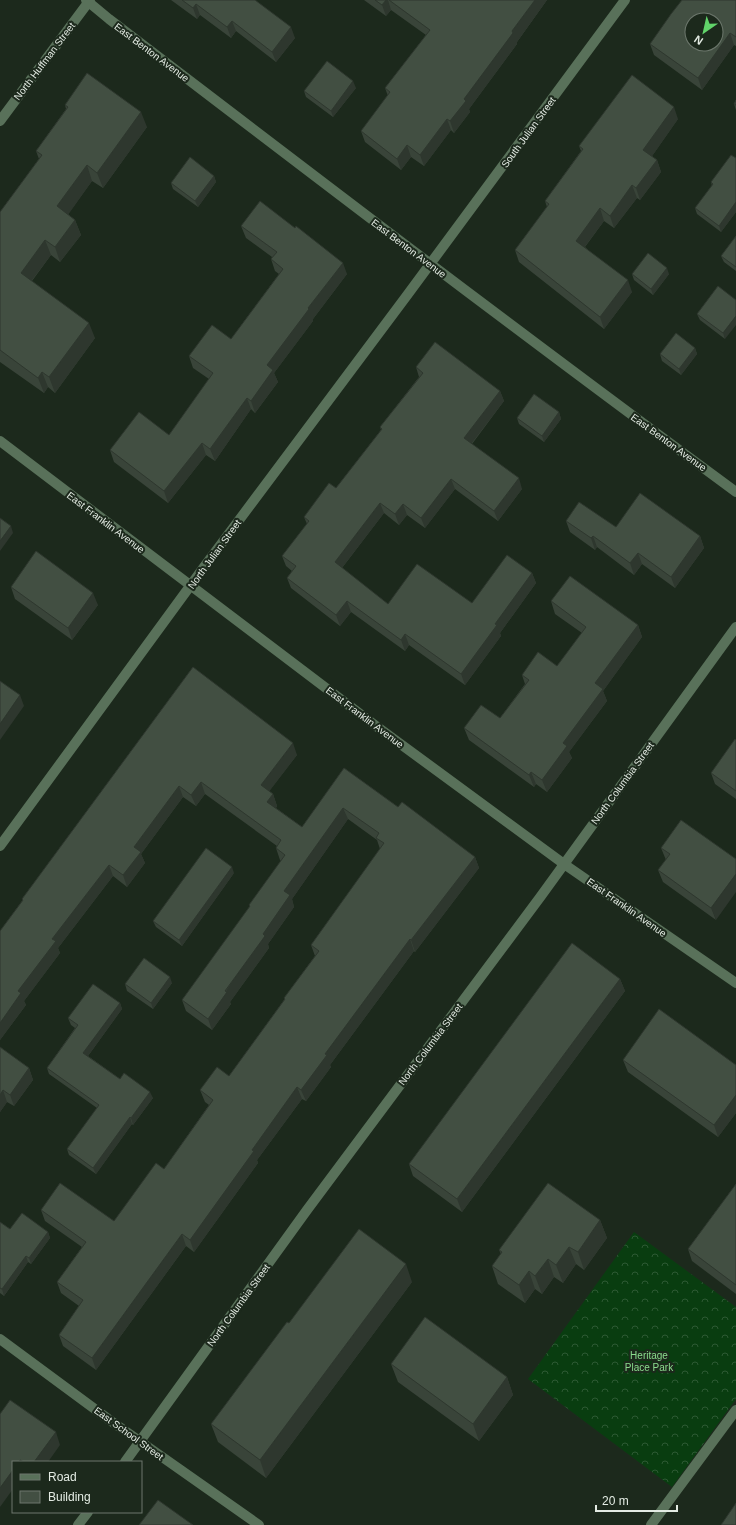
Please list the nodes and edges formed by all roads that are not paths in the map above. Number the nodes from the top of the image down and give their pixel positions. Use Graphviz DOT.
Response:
graph roads {
  1 [pos="625,0"];
  2 [pos="88,1"];
  3 [pos="0,121"];
  4 [pos="430,264"];
  5 [pos="0,441"];
  6 [pos="736,492"];
  7 [pos="190,586"];
  8 [pos="736,627"];
  9 [pos="0,846"];
  10 [pos="564,864"];
  11 [pos="736,983"];
  12 [pos="0,1339"];
  13 [pos="736,1410"];
  14 [pos="140,1441"];
  15 [pos="126,1461"];
  16 [pos="87,1513"];
  17 [pos="78,1525"];
  18 [pos="259,1525"];
  19 [pos="651,1525"];
  1 -- 4 [label="street, South Julian Street"];
  2 -- 3 [label="street, North Huffman Street"];
  2 -- 4 [label="street, East Benton Avenue"];
  4 -- 6 [label="street, East Benton Avenue"];
  4 -- 7 [label="street, North Julian Street"];
  5 -- 7 [label="street, East Franklin Avenue"];
  7 -- 9 [label="street, North Julian Street"];
  7 -- 10 [label="street, East Franklin Avenue"];
  8 -- 10 [label="street, North Columbia Street"];
  10 -- 11 [label="street, East Franklin Avenue"];
  10 -- 14 [label="street, North Columbia Street"];
  12 -- 14 [label="street, East School Street"];
  13 -- 19 [label="street"];
  14 -- 15 [label="street, North Columbia Street"];
  14 -- 18 [label="street, East School Street"];
  16 -- 17 [label="street"];
}
